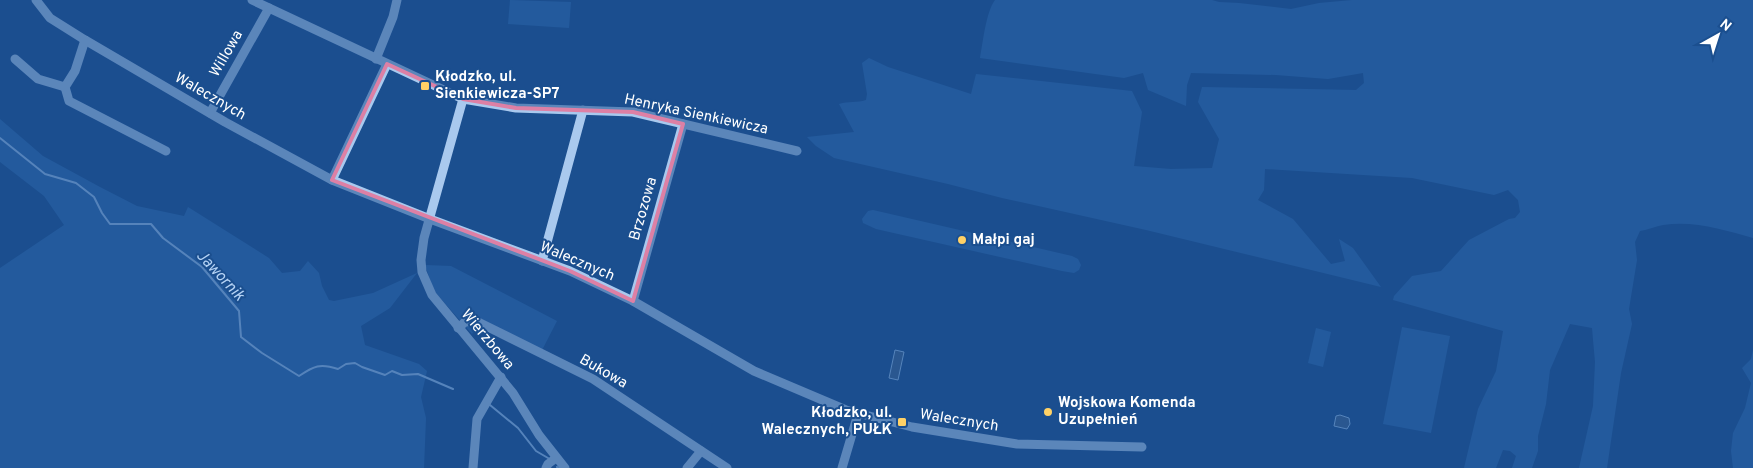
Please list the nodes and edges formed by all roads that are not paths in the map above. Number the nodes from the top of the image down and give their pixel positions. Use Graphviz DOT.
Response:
graph roads {
  1 [pos="36,0"];
  2 [pos="252,0"];
  3 [pos="397,0"];
  4 [pos="269,8"];
  5 [pos="85,40"];
  6 [pos="15,59"];
  7 [pos="376,59"];
  8 [pos="387,64"];
  9 [pos="65,87"];
  10 [pos="463,99"];
  11 [pos="583,110"];
  12 [pos="210,113"];
  13 [pos="682,124"];
  14 [pos="166,151"];
  15 [pos="797,151"];
  16 [pos="332,180"];
  17 [pos="430,219"];
  18 [pos="542,261"];
  19 [pos="633,301"];
  20 [pos="458,328"];
  21 [pos="501,377"];
  22 [pos="858,414"];
  23 [pos="1142,447"];
  24 [pos="701,451"];
  25 [pos="556,458"];
  26 [pos="473,468"];
  27 [pos="546,468"];
  28 [pos="565,468"];
  29 [pos="687,468"];
  30 [pos="727,468"];
  31 [pos="842,468"];
  1 -- 5 [label="street, Walecznych"];
  2 -- 4 [label="street, Henryka Sienkiewicza"];
  3 -- 7 [label="street"];
  4 -- 7 [label="street, Henryka Sienkiewicza"];
  4 -- 12 [label="street, Willowa"];
  5 -- 9 [label="street"];
  5 -- 12 [label="street, Walecznych"];
  6 -- 9 [label="street"];
  7 -- 8 [label="street, Henryka Sienkiewicza"];
  8 -- 10 [label="street, Henryka Sienkiewicza"];
  8 -- 16 [label="street"];
  9 -- 14 [label="street"];
  10 -- 11 [label="street, Henryka Sienkiewicza"];
  10 -- 17 [label="street, Wierzbowa"];
  11 -- 13 [label="street, Henryka Sienkiewicza"];
  11 -- 18 [label="street"];
  12 -- 16 [label="street, Walecznych"];
  13 -- 15 [label="street, Henryka Sienkiewicza"];
  13 -- 19 [label="street, Brzozowa"];
  16 -- 17 [label="street, Walecznych"];
  17 -- 18 [label="street, Walecznych"];
  17 -- 20 [label="street, Wierzbowa"];
  18 -- 19 [label="street, Walecznych"];
  19 -- 22 [label="street, Walecznych"];
  20 -- 21 [label="street, Wierzbowa"];
  20 -- 24 [label="street, Bukowa"];
  21 -- 25 [label="street, Wierzbowa"];
  21 -- 26 [label="street"];
  22 -- 23 [label="street, Walecznych"];
  22 -- 31 [label="street"];
  24 -- 29 [label="street"];
  24 -- 30 [label="street, Bukowa"];
  25 -- 27 [label="street"];
  25 -- 28 [label="street, Wierzbowa"];
}
